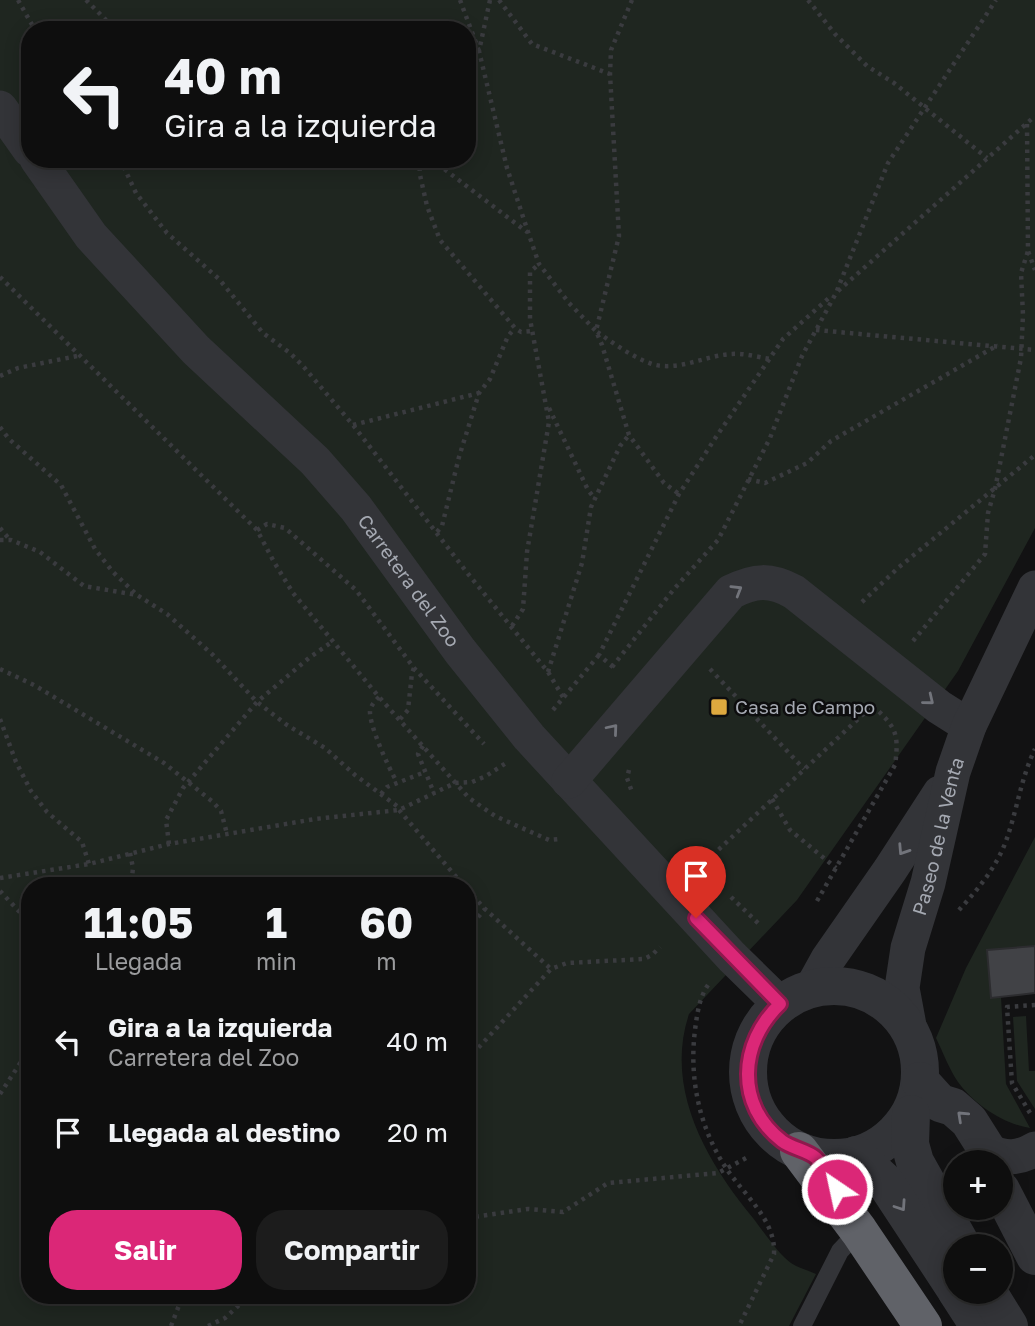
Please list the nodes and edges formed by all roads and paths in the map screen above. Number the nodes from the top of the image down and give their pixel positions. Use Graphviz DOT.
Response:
graph roads {
  1 [pos="18,0"];
  2 [pos="86,0"];
  3 [pos="460,0"];
  4 [pos="490,0"];
  5 [pos="499,0"];
  6 [pos="632,0"];
  7 [pos="808,0"];
  8 [pos="996,0"];
  9 [pos="30,21"];
  10 [pos="108,21"];
  11 [pos="468,21"];
  12 [pos="476,43"];
  13 [pos="479,51"];
  14 [pos="610,74"];
  15 [pos="924,107"];
  16 [pos="0,108"];
  17 [pos="1035,117"];
  18 [pos="1027,123"];
  19 [pos="21,137"];
  20 [pos="987,159"];
  21 [pos="44,168"];
  22 [pos="125,168"];
  23 [pos="420,168"];
  24 [pos="443,168"];
  25 [pos="528,232"];
  26 [pos="1028,251"];
  27 [pos="539,264"];
  28 [pos="1035,270"];
  29 [pos="0,277"];
  30 [pos="836,293"];
  31 [pos="515,328"];
  32 [pos="816,330"];
  33 [pos="533,331"];
  34 [pos="596,331"];
  35 [pos="998,345"];
  36 [pos="1021,347"];
  37 [pos="1035,349"];
  38 [pos="78,355"];
  39 [pos="770,359"];
  40 [pos="0,376"];
  41 [pos="479,393"];
  42 [pos="547,404"];
  43 [pos="353,425"];
  44 [pos="0,427"];
  45 [pos="629,435"];
  46 [pos="1035,455"];
  47 [pos="748,479"];
  48 [pos="995,489"];
  49 [pos="679,494"];
  50 [pos="596,499"];
  51 [pos="0,528"];
  52 [pos="257,530"];
  53 [pos="437,532"];
  54 [pos="0,540"];
  55 [pos="10,540"];
  56 [pos="1035,588"];
  57 [pos="137,595"];
  58 [pos="512,626"];
  59 [pos="840,628"];
  60 [pos="333,640"];
  61 [pos="599,655"];
  62 [pos="886,664"];
  63 [pos="707,666"];
  64 [pos="612,667"];
  65 [pos="414,668"];
  66 [pos="0,669"];
  67 [pos="548,671"];
  68 [pos="620,673"];
  69 [pos="379,697"];
  70 [pos="564,697"];
  71 [pos="863,697"];
  72 [pos="257,702"];
  73 [pos="873,705"];
  74 [pos="548,716"];
  75 [pos="0,719"];
  76 [pos="400,719"];
  77 [pos="969,726"];
  78 [pos="424,746"];
  79 [pos="486,747"];
  80 [pos="1035,749"];
  81 [pos="495,757"];
  82 [pos="512,757"];
  83 [pos="503,767"];
  84 [pos="630,767"];
  85 [pos="804,769"];
  86 [pos="425,772"];
  87 [pos="953,772"];
  88 [pos="569,781"];
  89 [pos="397,782"];
  90 [pos="188,783"];
  91 [pos="455,783"];
  92 [pos="433,793"];
  93 [pos="381,794"];
  94 [pos="772,799"];
  95 [pos="636,804"];
  96 [pos="400,810"];
  97 [pos="227,834"];
  98 [pos="560,839"];
  99 [pos="169,844"];
  100 [pos="131,853"];
  101 [pos="690,858"];
  102 [pos="89,863"];
  103 [pos="699,867"];
  104 [pos="836,868"];
  105 [pos="708,875"];
  106 [pos="132,877"];
  107 [pos="457,877"];
  108 [pos="0,878"];
  109 [pos="0,891"];
  110 [pos="726,892"];
  111 [pos="476,899"];
  112 [pos="817,901"];
  113 [pos="485,909"];
  114 [pos="21,913"];
  115 [pos="957,913"];
  116 [pos="476,920"];
  117 [pos="760,926"];
  118 [pos="660,947"];
  119 [pos="551,970"];
  120 [pos="706,988"];
  121 [pos="796,996"];
  122 [pos="1035,1004"];
  123 [pos="910,1031"];
  124 [pos="476,1050"];
  125 [pos="21,1062"];
  126 [pos="0,1094"];
  127 [pos="915,1098"];
  128 [pos="1035,1122"];
  129 [pos="1035,1149"];
  130 [pos="985,1150"];
  131 [pos="807,1154"];
  132 [pos="856,1155"];
  133 [pos="748,1157"];
  134 [pos="1013,1157"];
  135 [pos="726,1168"];
  136 [pos="1013,1213"];
  137 [pos="476,1217"];
  138 [pos="859,1231"];
  139 [pos="955,1234"];
  140 [pos="1035,1256"];
  141 [pos="943,1271"];
  142 [pos="180,1304"];
  143 [pos="240,1304"];
  144 [pos="965,1304"];
  145 [pos="996,1304"];
  146 [pos="171,1326"];
  147 [pos="208,1326"];
  148 [pos="740,1326"];
  149 [pos="802,1326"];
  150 [pos="923,1326"];
  151 [pos="931,1326"];
  152 [pos="979,1326"];
  153 [pos="1009,1326"];
  1 -- 9 [label="path"];
  2 -- 10 [label="path"];
  3 -- 11 [label="path"];
  4 -- 13 [label="path"];
  5 -- 14 [label="path"];
  6 -- 14 [label="path"];
  7 -- 15 [label="path"];
  8 -- 15 [label="path"];
  12 -- 13 [label="path"];
  13 -- 25 [label="path"];
  14 -- 34 [label="path"];
  15 -- 20 [label="path"];
  15 -- 30 [label="path"];
  16 -- 19 [label="street"];
  17 -- 18 [label="path"];
  18 -- 20 [label="path"];
  18 -- 26 [label="path"];
  20 -- 30 [label="path"];
  21 -- 88 [label="street, Carretera del Zoo"];
  22 -- 43 [label="path"];
  23 -- 31 [label="path"];
  24 -- 25 [label="path"];
  25 -- 27 [label="path"];
  26 -- 28 [label="path"];
  26 -- 36 [label="path"];
  27 -- 33 [label="path"];
  27 -- 34 [label="path"];
  29 -- 38 [label="path"];
  30 -- 32 [label="path"];
  30 -- 39 [label="path"];
  31 -- 33 [label="path"];
  31 -- 41 [label="path"];
  32 -- 35 [label="path"];
  32 -- 47 [label="path"];
  33 -- 42 [label="path"];
  34 -- 39 [label="path"];
  34 -- 45 [label="path"];
  35 -- 36 [label="path"];
  35 -- 47 [label="path"];
  36 -- 37 [label="path"];
  36 -- 48 [label="path"];
  38 -- 40 [label="path"];
  38 -- 52 [label="path"];
  39 -- 49 [label="path"];
  41 -- 43 [label="path"];
  41 -- 53 [label="path"];
  42 -- 50 [label="path"];
  42 -- 58 [label="path"];
  43 -- 53 [label="path"];
  44 -- 57 [label="path"];
  45 -- 49 [label="path"];
  45 -- 50 [label="path"];
  46 -- 48 [label="path"];
  47 -- 64 [label="path"];
  48 -- 59 [label="path"];
  48 -- 62 [label="path"];
  49 -- 61 [label="path"];
  50 -- 67 [label="path"];
  51 -- 55 [label="path"];
  52 -- 60 [label="path"];
  52 -- 65 [label="path"];
  53 -- 58 [label="path"];
  54 -- 55 [label="path"];
  55 -- 57 [label="path"];
  56 -- 77 [label="street"];
  57 -- 72 [label="path"];
  58 -- 67 [label="path"];
  59 -- 62 [label="street"];
  88 -- 59 [label="street, one-way"];
  60 -- 69 [label="path"];
  60 -- 72 [label="path"];
  61 -- 64 [label="path"];
  61 -- 70 [label="path"];
  62 -- 77 [label="street, one-way"];
  63 -- 85 [label="path"];
  64 -- 68 [label="path"];
  65 -- 76 [label="path"];
  65 -- 79 [label="path"];
  66 -- 90 [label="path"];
  67 -- 70 [label="path"];
  69 -- 76 [label="path"];
  69 -- 89 [label="path"];
  70 -- 74 [label="path"];
  71 -- 73 [label="path"];
  72 -- 90 [label="path"];
  72 -- 93 [label="path"];
  73 -- 85 [label="path"];
  73 -- 104 [label="path"];
  75 -- 102 [label="path"];
  76 -- 78 [label="path"];
  77 -- 87 [label="street"];
  78 -- 86 [label="path"];
  78 -- 91 [label="path"];
  80 -- 115 [label="path"];
  81 -- 83 [label="path"];
  82 -- 83 [label="path"];
  83 -- 91 [label="path"];
  84 -- 95 [label="path"];
  85 -- 94 [label="path"];
  86 -- 89 [label="path"];
  86 -- 92 [label="path"];
  87 -- 121 [label="street, Paseo de la Venta, one-way"];
  87 -- 123 [label="street, Paseo de la Venta"];
  88 -- 121 [label="street, Carretera del Zoo"];
  89 -- 93 [label="path"];
  90 -- 97 [label="path"];
  90 -- 99 [label="path"];
  91 -- 92 [label="path"];
  91 -- 98 [label="path"];
  92 -- 96 [label="path"];
  93 -- 96 [label="path"];
  94 -- 103 [label="path"];
  94 -- 104 [label="path"];
  96 -- 97 [label="path"];
  96 -- 107 [label="path"];
  97 -- 99 [label="path"];
  99 -- 100 [label="path"];
  100 -- 102 [label="path"];
  100 -- 106 [label="path"];
  101 -- 103 [label="path"];
  102 -- 108 [label="path"];
  103 -- 105 [label="path"];
  104 -- 112 [label="path"];
  109 -- 114 [label="path"];
  110 -- 117 [label="path"];
  111 -- 113 [label="path"];
  113 -- 116 [label="path"];
  113 -- 119 [label="path"];
  118 -- 119 [label="path"];
  119 -- 124 [label="path"];
  120 -- 135 [label="path"];
  121 -- 123 [label="street"];
  121 -- 131 [label="street"];
  122 -- 128 [label="path"];
  123 -- 127 [label="street"];
  125 -- 126 [label="path"];
  130 -- 127 [label="street, one-way"];
  127 -- 132 [label="street"];
  127 -- 139 [label="street"];
  129 -- 134 [label="street"];
  131 -- 132 [label="street"];
  131 -- 138 [label="highway"];
  131 -- 151 [label="highway"];
  132 -- 141 [label="street, one-way"];
  133 -- 135 [label="path"];
  135 -- 137 [label="path"];
  135 -- 148 [label="path"];
  136 -- 140 [label="street"];
  138 -- 149 [label="lane"];
  138 -- 150 [label="highway"];
  142 -- 146 [label="path"];
  143 -- 147 [label="path"];
  144 -- 152 [label="street"];
  145 -- 153 [label="street"];
}
